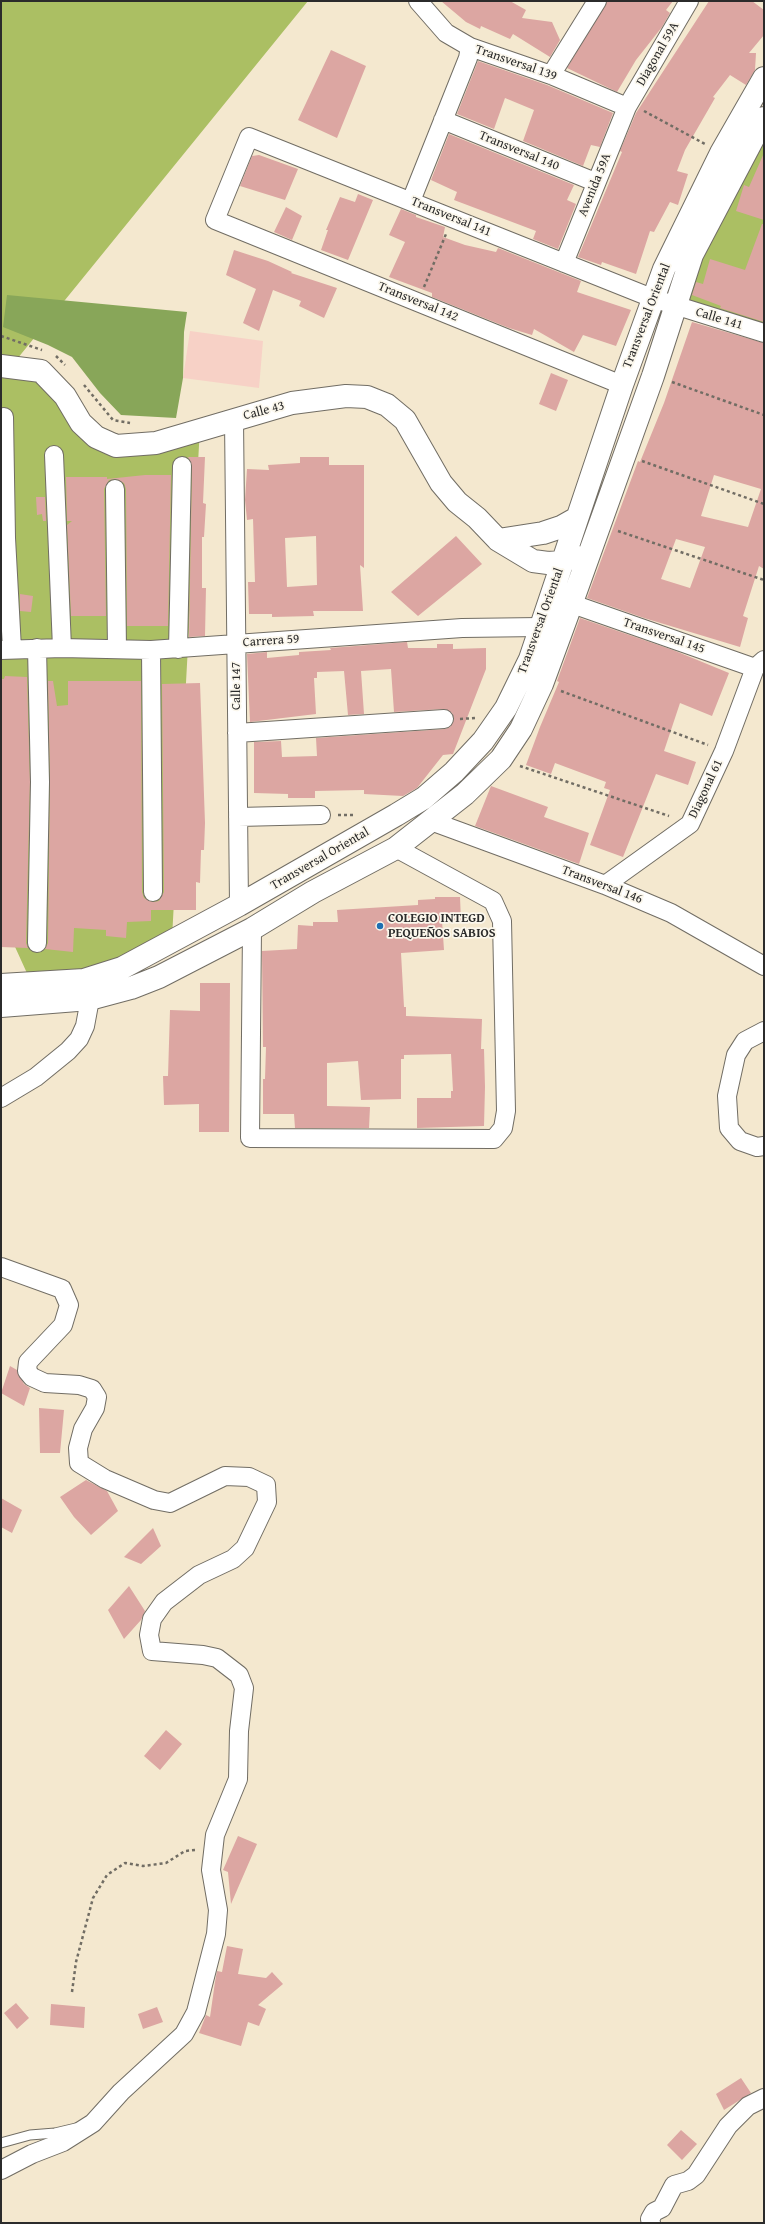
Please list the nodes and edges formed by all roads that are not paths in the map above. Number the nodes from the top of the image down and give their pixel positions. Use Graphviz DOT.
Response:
graph roads {
  1 [pos="418,1"];
  2 [pos="597,1"];
  3 [pos="689,1"];
  4 [pos="470,47"];
  5 [pos="551,75"];
  6 [pos="764,78"];
  7 [pos="628,105"];
  8 [pos="764,118"];
  9 [pos="443,120"];
  10 [pos="595,182"];
  11 [pos="411,201"];
  12 [pos="215,220"];
  13 [pos="564,263"];
  14 [pos="652,298"];
  15 [pos="675,305"];
  16 [pos="764,333"];
  17 [pos="1,366"];
  18 [pos="622,385"];
  19 [pos="4,417"];
  20 [pos="234,419"];
  21 [pos="54,455"];
  22 [pos="182,466"];
  23 [pos="115,489"];
  24 [pos="577,518"];
  25 [pos="598,534"];
  26 [pos="498,540"];
  27 [pos="562,562"];
  28 [pos="551,596"];
  29 [pos="572,604"];
  30 [pos="540,626"];
  31 [pos="236,643"];
  32 [pos="37,648"];
  33 [pos="62,648"];
  34 [pos="7,649"];
  35 [pos="117,649"];
  36 [pos="178,649"];
  37 [pos="151,650"];
  38 [pos="760,664"];
  39 [pos="444,719"];
  40 [pos="237,733"];
  41 [pos="321,815"];
  42 [pos="238,817"];
  43 [pos="431,821"];
  44 [pos="396,848"];
  45 [pos="605,885"];
  46 [pos="153,892"];
  47 [pos="239,905"];
  48 [pos="252,929"];
  49 [pos="36,943"];
  50 [pos="764,966"];
  51 [pos="1,985"];
  52 [pos="90,999"];
  53 [pos="1,1006"];
  54 [pos="764,1031"];
  55 [pos="1,1098"];
  56 [pos="764,1146"];
  57 [pos="1,1267"];
  58 [pos="764,2098"];
  59 [pos="93,2123"];
  60 [pos="1,2143"];
  61 [pos="1,2170"];
  62 [pos="651,2223"];
  1 -- 4 [label="street, Transversal 139"];
  2 -- 5 [label="street"];
  3 -- 7 [label="street, Diagonal 59A"];
  4 -- 5 [label="street, Transversal 139"];
  4 -- 9 [label="street"];
  5 -- 7 [label="street, Transversal 139"];
  6 -- 14 [label="main road, Transversal Oriental"];
  7 -- 10 [label="street, Avenida 59A"];
  8 -- 15 [label="main road, Transversal Oriental"];
  9 -- 10 [label="street, Transversal 140"];
  9 -- 11 [label="street"];
  10 -- 13 [label="street, Avenida 59A"];
  11 -- 12 [label="street, Transversal 141"];
  11 -- 13 [label="street, Transversal 141"];
  12 -- 18 [label="street, Transversal 142"];
  13 -- 14 [label="street, Transversal 141"];
  14 -- 15 [label="street, Calle 141"];
  14 -- 18 [label="main road, Transversal Oriental"];
  15 -- 16 [label="street, Calle 141"];
  15 -- 25 [label="main road, Transversal Oriental"];
  17 -- 20 [label="main road, Calle 43"];
  18 -- 24 [label="main road, Transversal Oriental"];
  19 -- 34 [label="street"];
  20 -- 26 [label="main road, Calle 43"];
  20 -- 31 [label="street, Calle 147"];
  21 -- 33 [label="street"];
  22 -- 36 [label="street"];
  23 -- 35 [label="street"];
  24 -- 26 [label="main road"];
  24 -- 27 [label="main road, Transversal Oriental"];
  25 -- 27 [label="main road, Calle 43"];
  25 -- 29 [label="main road, Transversal Oriental"];
  26 -- 27 [label="main road, Calle 43"];
  27 -- 28 [label="main road, Transversal Oriental"];
  28 -- 29 [label="street, Transversal 145"];
  28 -- 30 [label="main road, Transversal Oriental"];
  29 -- 38 [label="street, Transversal 145"];
  29 -- 43 [label="main road, Transversal Oriental"];
  30 -- 31 [label="street, Carrera 59"];
  30 -- 47 [label="main road, Transversal Oriental"];
  31 -- 36 [label="street, Carrera 59"];
  31 -- 40 [label="street, Calle 147"];
  32 -- 33 [label="street, Carrera 59"];
  32 -- 34 [label="street, Carrera 59"];
  32 -- 49 [label="street"];
  33 -- 35 [label="street, Carrera 59"];
  35 -- 37 [label="street, Carrera 59"];
  36 -- 37 [label="street, Carrera 59"];
  37 -- 46 [label="street"];
  38 -- 45 [label="street, Diagonal 61"];
  39 -- 40 [label="street"];
  40 -- 42 [label="street, Calle 147"];
  41 -- 42 [label="street"];
  42 -- 47 [label="street, Calle 147"];
  43 -- 44 [label="main road, Transversal Oriental"];
  43 -- 45 [label="street, Transversal 146"];
  44 -- 48 [label="main road, Transversal Oriental"];
  44 -- 48 [label="street"];
  45 -- 50 [label="street, Transversal 146"];
  47 -- 51 [label="main road, Transversal Oriental"];
  48 -- 52 [label="main road, Transversal Oriental"];
  52 -- 53 [label="main road, Transversal Oriental"];
  52 -- 55 [label="street"];
  54 -- 56 [label="street"];
  57 -- 59 [label="street"];
  58 -- 62 [label="street"];
  59 -- 60 [label="lane"];
  59 -- 61 [label="street"];
}
